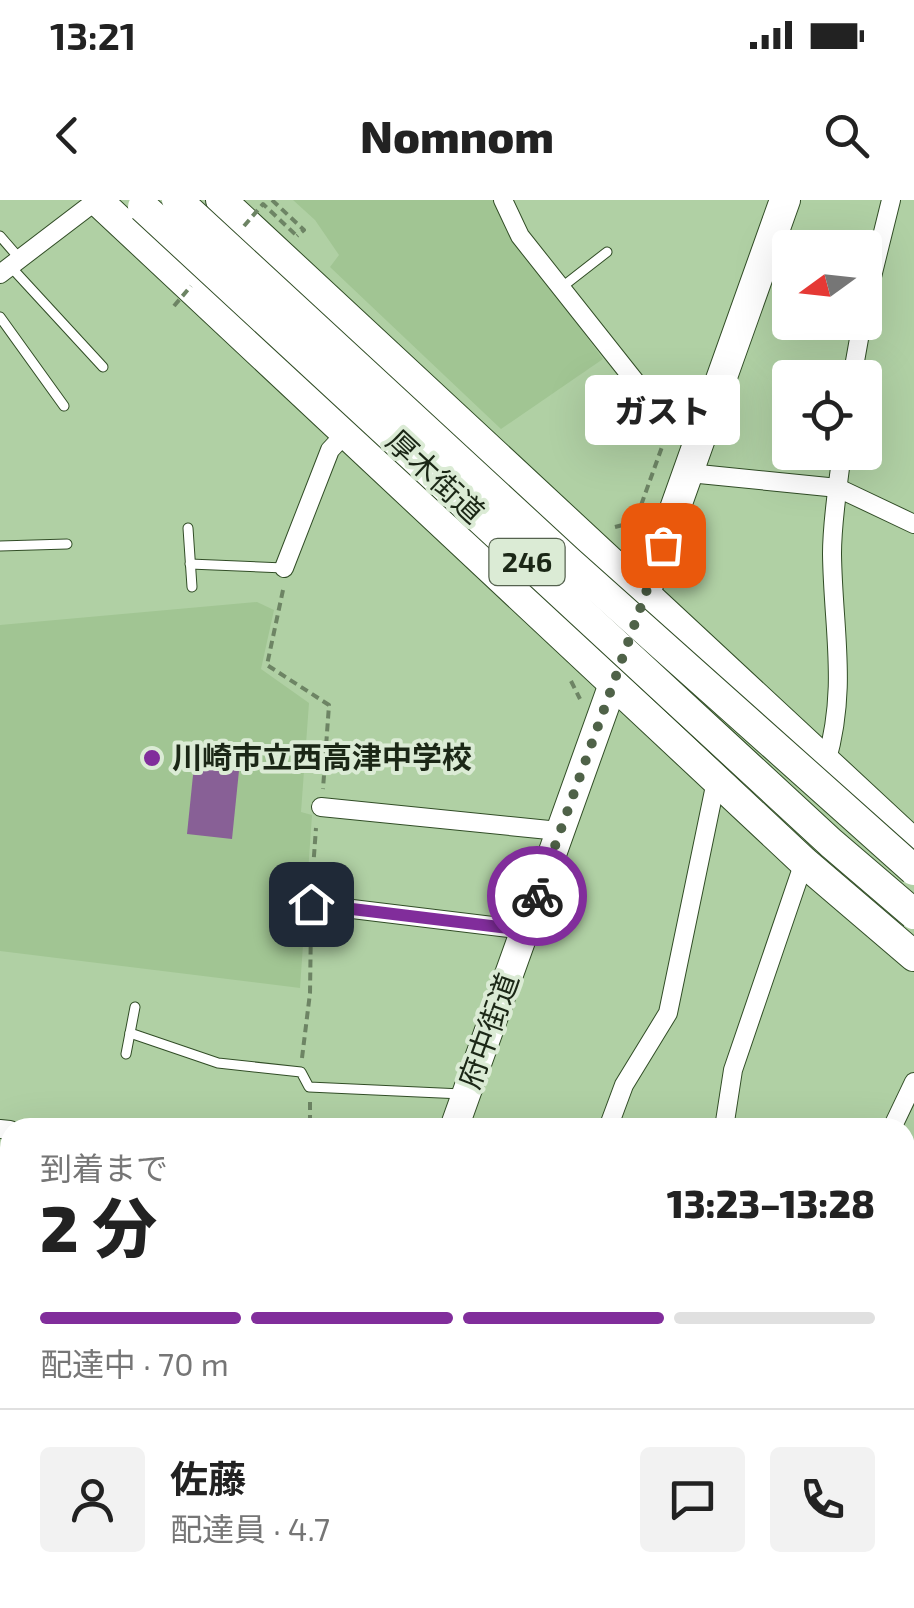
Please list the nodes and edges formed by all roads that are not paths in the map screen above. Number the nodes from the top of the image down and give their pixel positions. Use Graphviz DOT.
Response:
graph roads {
  1 [pos="97,200"];
  2 [pos="176,200"];
  3 [pos="221,200"];
  4 [pos="503,200"];
  5 [pos="785,200"];
  6 [pos="891,200"];
  7 [pos="140,203"];
  8 [pos="0,236"];
  9 [pos="882,236"];
  10 [pos="607,252"];
  11 [pos="10,266"];
  12 [pos="561,288"];
  13 [pos="0,317"];
  14 [pos="103,367"];
  15 [pos="64,406"];
  16 [pos="708,418"];
  17 [pos="345,434"];
  18 [pos="840,470"];
  19 [pos="690,473"];
  20 [pos="516,474"];
  21 [pos="838,488"];
  22 [pos="914,524"];
  23 [pos="188,528"];
  24 [pos="458,539"];
  25 [pos="68,544"];
  26 [pos="0,546"];
  27 [pos="190,564"];
  28 [pos="284,568"];
  29 [pos="192,587"];
  30 [pos="645,593"];
  31 [pos="614,681"];
  32 [pos="826,763"];
  33 [pos="716,780"];
  34 [pos="321,806"];
  35 [pos="558,831"];
  36 [pos="914,844"];
  37 [pos="804,862"];
  38 [pos="914,870"];
  39 [pos="311,904"];
  40 [pos="914,914"];
  41 [pos="525,930"];
  42 [pos="914,956"];
  43 [pos="134,1008"];
  44 [pos="130,1033"];
  45 [pos="126,1054"];
  46 [pos="914,1082"];
  47 [pos="466,1095"];
  48 [pos="458,1118"];
  49 [pos="612,1118"];
  50 [pos="726,1118"];
  51 [pos="897,1118"];
  1 -- 11 [label="street"];
  1 -- 17 [label="highway, 246"];
  2 -- 38 [label="highway, 厚木街道 / 246, bridge"];
  3 -- 20 [label="highway, 246"];
  4 -- 12 [label="street"];
  5 -- 16 [label="highway, 府中街道"];
  6 -- 9 [label="street"];
  7 -- 40 [label="highway, 厚木街道 / 246, bridge"];
  8 -- 11 [label="lane"];
  10 -- 12 [label="lane"];
  11 -- 14 [label="lane"];
  12 -- 16 [label="street"];
  13 -- 15 [label="lane"];
  16 -- 19 [label="highway, 府中街道"];
  17 -- 24 [label="highway, 246"];
  17 -- 28 [label="street"];
  18 -- 21 [label="street"];
  19 -- 21 [label="street"];
  19 -- 30 [label="highway, 府中街道"];
  20 -- 24 [label="highway"];
  20 -- 30 [label="highway, 246"];
  21 -- 22 [label="street"];
  21 -- 32 [label="street"];
  23 -- 27 [label="lane"];
  24 -- 31 [label="highway, 246"];
  25 -- 26 [label="lane"];
  27 -- 28 [label="lane"];
  27 -- 29 [label="lane"];
  30 -- 31 [label="highway, 府中街道"];
  30 -- 32 [label="highway, 246"];
  31 -- 33 [label="highway, 246"];
  31 -- 35 [label="main road, 府中街道"];
  32 -- 36 [label="highway, 246"];
  33 -- 37 [label="highway, 246"];
  33 -- 49 [label="street"];
  34 -- 35 [label="street"];
  35 -- 41 [label="main road, 府中街道"];
  37 -- 42 [label="highway, 246"];
  37 -- 50 [label="street"];
  39 -- 41 [label="street"];
  41 -- 47 [label="main road, 府中街道"];
  43 -- 44 [label="lane"];
  44 -- 45 [label="lane"];
  44 -- 47 [label="lane"];
  46 -- 51 [label="street"];
  47 -- 48 [label="main road, 府中街道"];
}
